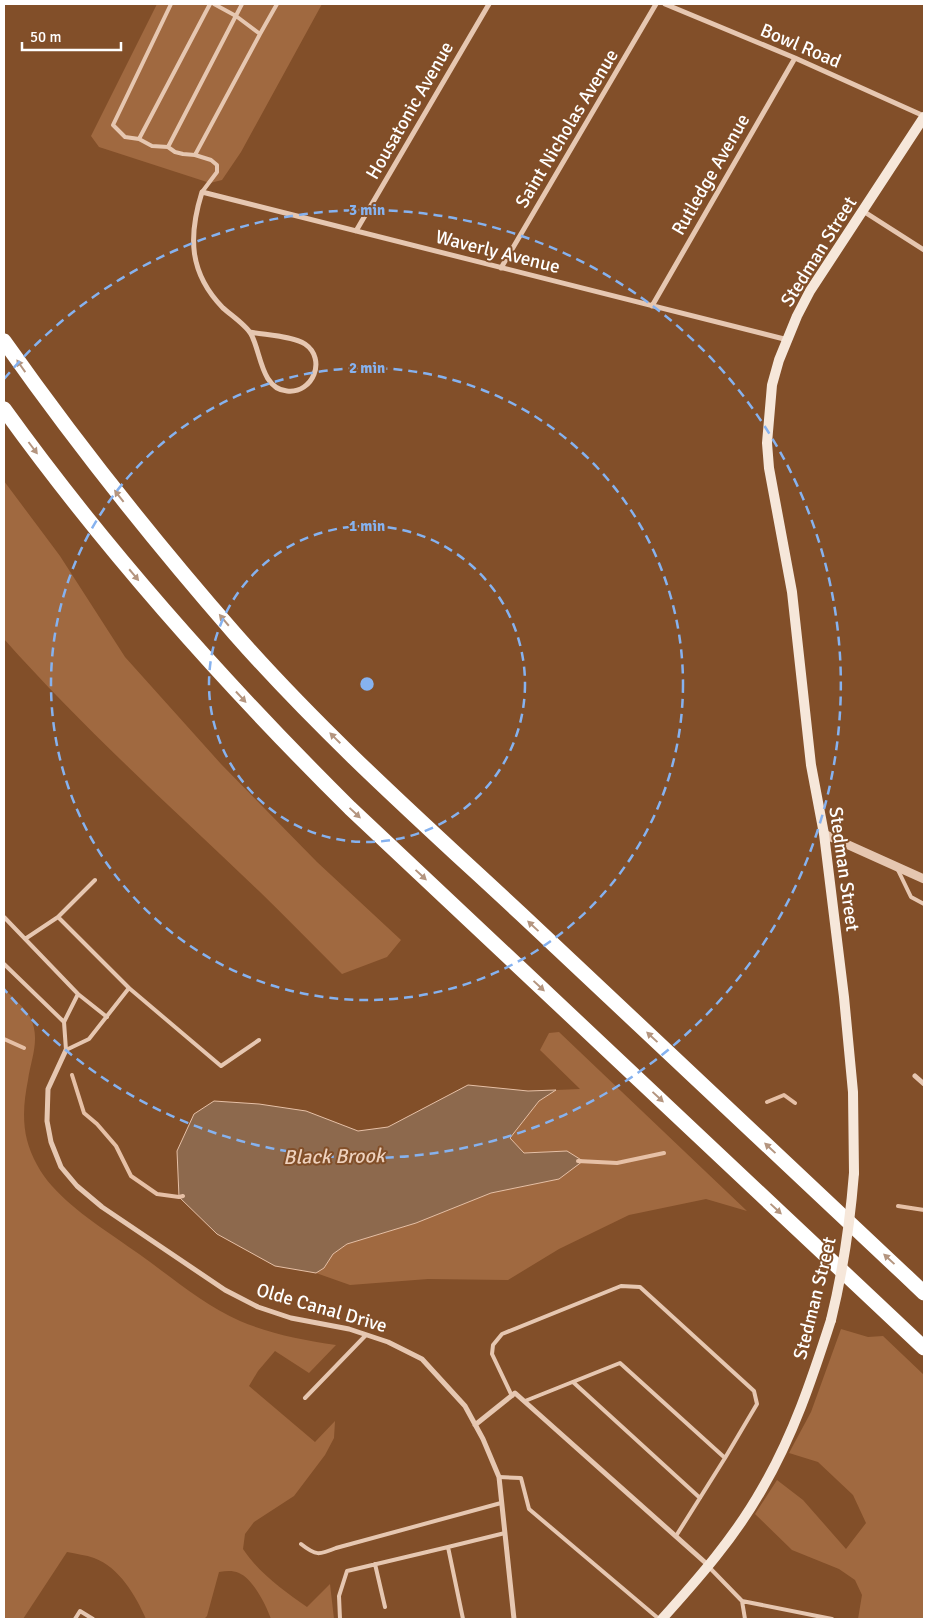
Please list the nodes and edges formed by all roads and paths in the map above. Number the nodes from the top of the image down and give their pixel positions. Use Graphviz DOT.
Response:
graph roads {
  1 [pos="171,4"];
  2 [pos="210,4"];
  3 [pos="214,4"];
  4 [pos="242,4"];
  5 [pos="277,4"];
  6 [pos="489,4"];
  7 [pos="656,4"];
  8 [pos="665,4"];
  9 [pos="236,16"];
  10 [pos="260,34"];
  11 [pos="795,58"];
  12 [pos="924,117"];
  13 [pos="140,139"];
  14 [pos="168,147"];
  15 [pos="195,154"];
  16 [pos="202,192"];
  17 [pos="864,211"];
  18 [pos="356,231"];
  19 [pos="924,250"];
  20 [pos="501,268"];
  21 [pos="652,306"];
  22 [pos="250,332"];
  23 [pos="788,340"];
  24 [pos="4,341"];
  25 [pos="4,409"];
  26 [pos="824,834"];
  27 [pos="896,866"];
  28 [pos="924,879"];
  29 [pos="95,880"];
  30 [pos="924,904"];
  31 [pos="4,917"];
  32 [pos="58,917"];
  33 [pos="25,939"];
  34 [pos="4,964"];
  35 [pos="129,988"];
  36 [pos="78,994"];
  37 [pos="107,1017"];
  38 [pos="64,1022"];
  39 [pos="259,1040"];
  40 [pos="66,1050"];
  41 [pos="915,1076"];
  42 [pos="924,1084"];
  43 [pos="924,1293"];
  44 [pos="366,1335"];
  45 [pos="924,1348"];
  46 [pos="573,1382"];
  47 [pos="512,1396"];
  48 [pos="305,1398"];
  49 [pos="525,1401"];
  50 [pos="475,1425"];
  51 [pos="725,1458"];
  52 [pos="499,1477"];
  53 [pos="700,1498"];
  54 [pos="501,1503"];
  55 [pos="505,1534"];
  56 [pos="676,1536"];
  57 [pos="301,1544"];
  58 [pos="448,1547"];
  59 [pos="375,1564"];
  60 [pos="708,1566"];
  61 [pos="742,1601"];
  62 [pos="385,1607"];
  63 [pos="74,1619"];
  64 [pos="93,1619"];
  65 [pos="340,1619"];
  66 [pos="463,1619"];
  67 [pos="514,1619"];
  68 [pos="661,1619"];
  69 [pos="746,1619"];
  70 [pos="832,1619"];
  1 -- 13 [label="lane"];
  2 -- 13 [label="lane"];
  3 -- 9 [label="lane"];
  4 -- 9 [label="lane"];
  5 -- 10 [label="lane"];
  6 -- 18 [label="street, Housatonic Avenue"];
  7 -- 20 [label="street, Saint Nicholas Avenue"];
  8 -- 11 [label="street, Bowl Road"];
  9 -- 10 [label="lane"];
  9 -- 14 [label="lane"];
  10 -- 15 [label="lane"];
  11 -- 12 [label="street, Bowl Road"];
  11 -- 21 [label="street, Rutledge Avenue"];
  12 -- 17 [label="main road, Stedman Street"];
  13 -- 14 [label="lane"];
  14 -- 15 [label="lane"];
  15 -- 16 [label="lane"];
  16 -- 18 [label="street, Waverly Avenue"];
  16 -- 22 [label="street"];
  17 -- 19 [label="street"];
  17 -- 23 [label="main road, Stedman Street"];
  18 -- 20 [label="street, Waverly Avenue"];
  20 -- 21 [label="street, Waverly Avenue"];
  21 -- 23 [label="street, Waverly Avenue"];
  22 -- 22 [label="street"];
  23 -- 26 [label="main road, Stedman Street"];
  43 -- 24 [label="highway, one-way"];
  25 -- 45 [label="highway, one-way"];
  26 -- 27 [label="street"];
  26 -- 60 [label="main road, Stedman Street, bridge"];
  27 -- 28 [label="street"];
  27 -- 30 [label="lane"];
  29 -- 32 [label="lane"];
  31 -- 33 [label="lane"];
  32 -- 33 [label="lane"];
  32 -- 35 [label="lane"];
  33 -- 36 [label="lane"];
  34 -- 38 [label="lane"];
  35 -- 37 [label="lane"];
  35 -- 39 [label="lane"];
  36 -- 37 [label="lane"];
  36 -- 38 [label="lane"];
  37 -- 40 [label="lane"];
  38 -- 40 [label="lane"];
  40 -- 44 [label="street, Olde Canal Drive"];
  41 -- 42 [label="street"];
  44 -- 48 [label="lane"];
  44 -- 50 [label="street, Olde Canal Drive"];
  46 -- 49 [label="lane"];
  46 -- 51 [label="lane"];
  46 -- 53 [label="lane"];
  47 -- 49 [label="street"];
  47 -- 50 [label="street"];
  47 -- 51 [label="lane"];
  49 -- 56 [label="street"];
  50 -- 52 [label="street, Olde Canal Drive"];
  51 -- 53 [label="lane"];
  52 -- 54 [label="street, Olde Canal Drive"];
  52 -- 68 [label="lane"];
  53 -- 56 [label="lane"];
  54 -- 55 [label="street, Olde Canal Drive"];
  54 -- 57 [label="lane"];
  55 -- 58 [label="lane"];
  55 -- 67 [label="street, Olde Canal Drive"];
  56 -- 60 [label="street"];
  58 -- 59 [label="lane"];
  58 -- 66 [label="lane"];
  59 -- 62 [label="lane"];
  59 -- 65 [label="lane"];
  60 -- 61 [label="lane"];
  60 -- 68 [label="main road, Stedman Street"];
  61 -- 69 [label="lane"];
  61 -- 70 [label="lane"];
  63 -- 64 [label="lane"];
}
